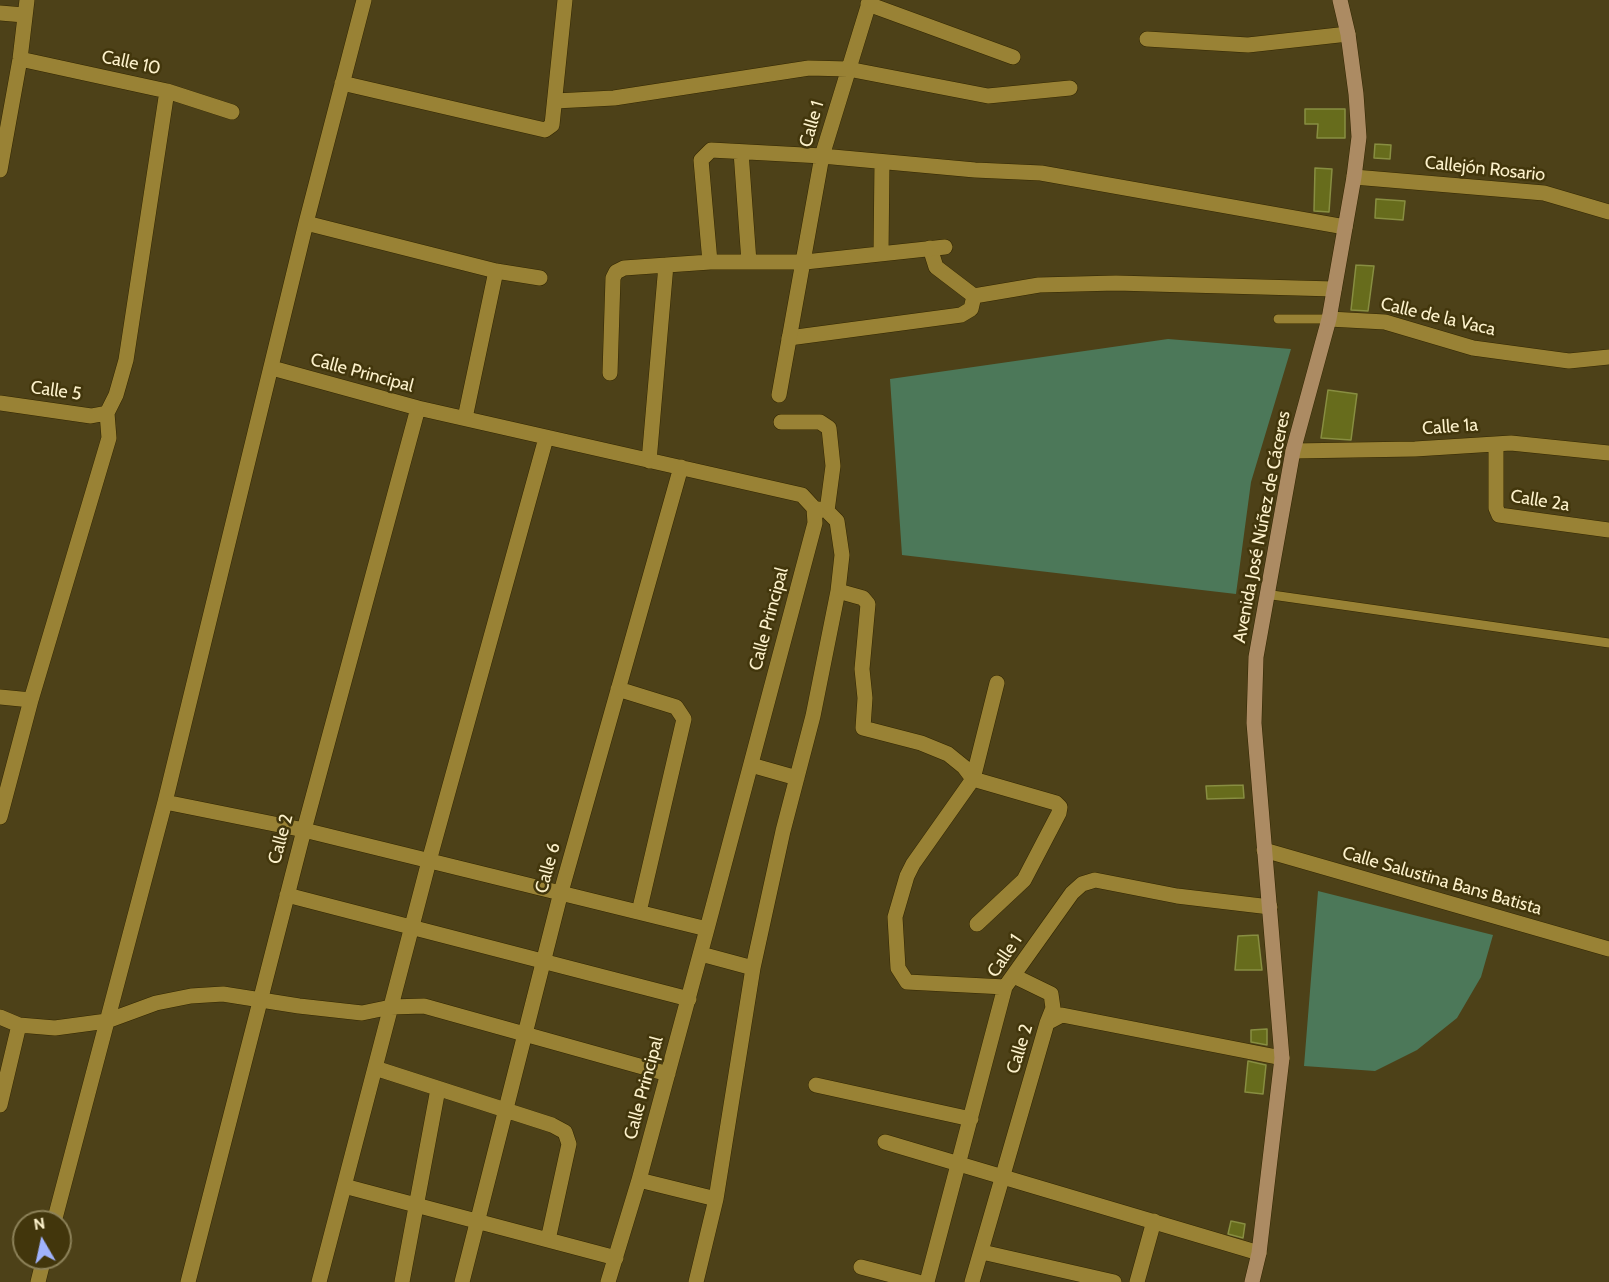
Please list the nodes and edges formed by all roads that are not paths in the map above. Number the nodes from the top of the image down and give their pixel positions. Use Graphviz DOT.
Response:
graph roads {
  1 [pos="364,0"];
  2 [pos="566,0"];
  3 [pos="1340,0"];
  4 [pos="869,2"];
  5 [pos="25,7"];
  6 [pos="0,13"];
  7 [pos="1348,34"];
  8 [pos="1147,39"];
  9 [pos="1013,57"];
  10 [pos="20,59"];
  11 [pos="848,69"];
  12 [pos="342,83"];
  13 [pos="1070,88"];
  14 [pos="167,91"];
  15 [pos="555,101"];
  16 [pos="232,112"];
  17 [pos="741,152"];
  18 [pos="822,156"];
  19 [pos="882,163"];
  20 [pos="0,170"];
  21 [pos="1354,177"];
  22 [pos="1609,212"];
  23 [pos="306,223"];
  24 [pos="1344,227"];
  25 [pos="882,253"];
  26 [pos="710,262"];
  27 [pos="749,262"];
  28 [pos="805,262"];
  29 [pos="666,265"];
  30 [pos="496,270"];
  31 [pos="540,278"];
  32 [pos="1334,289"];
  33 [pos="974,296"];
  34 [pos="1329,318"];
  35 [pos="1278,319"];
  36 [pos="789,338"];
  37 [pos="1609,357"];
  38 [pos="272,368"];
  39 [pos="610,373"];
  40 [pos="779,395"];
  41 [pos="0,403"];
  42 [pos="418,408"];
  43 [pos="107,413"];
  44 [pos="465,418"];
  45 [pos="781,422"];
  46 [pos="546,438"];
  47 [pos="1496,444"];
  48 [pos="1293,451"];
  49 [pos="1609,453"];
  50 [pos="649,461"];
  51 [pos="681,467"];
  52 [pos="821,510"];
  53 [pos="1609,530"];
  54 [pos="838,591"];
  55 [pos="1266,594"];
  56 [pos="1609,643"];
  57 [pos="997,682"];
  58 [pos="618,689"];
  59 [pos="0,697"];
  60 [pos="31,700"];
  61 [pos="750,765"];
  62 [pos="796,778"];
  63 [pos="973,779"];
  64 [pos="165,802"];
  65 [pos="0,817"];
  66 [pos="304,830"];
  67 [pos="1264,850"];
  68 [pos="429,861"];
  69 [pos="561,892"];
  70 [pos="287,895"];
  71 [pos="1270,907"];
  72 [pos="639,912"];
  73 [pos="977,924"];
  74 [pos="413,928"];
  75 [pos="707,929"];
  76 [pos="1609,949"];
  77 [pos="700,954"];
  78 [pos="544,961"];
  79 [pos="753,968"];
  80 [pos="1009,982"];
  81 [pos="688,999"];
  82 [pos="260,1000"];
  83 [pos="391,1007"];
  84 [pos="0,1017"];
  85 [pos="107,1021"];
  86 [pos="1047,1023"];
  87 [pos="19,1025"];
  88 [pos="525,1033"];
  89 [pos="1282,1058"];
  90 [pos="375,1068"];
  91 [pos="668,1074"];
  92 [pos="816,1085"];
  93 [pos="438,1089"];
  94 [pos="0,1105"];
  95 [pos="506,1111"];
  96 [pos="971,1119"];
  97 [pos="885,1142"];
  98 [pos="959,1163"];
  99 [pos="1003,1176"];
  100 [pos="639,1180"];
  101 [pos="344,1186"];
  102 [pos="716,1199"];
  103 [pos="415,1205"];
  104 [pos="57,1210"];
  105 [pos="477,1221"];
  106 [pos="1154,1221"];
  107 [pos="548,1240"];
  108 [pos="982,1252"];
  109 [pos="1258,1253"];
  110 [pos="616,1258"];
  111 [pos="861,1267"];
  112 [pos="188,1282"];
  113 [pos="319,1282"];
  114 [pos="402,1282"];
  115 [pos="462,1282"];
  116 [pos="608,1282"];
  117 [pos="696,1282"];
  118 [pos="918,1282"];
  119 [pos="927,1282"];
  120 [pos="972,1282"];
  121 [pos="1114,1282"];
  122 [pos="1137,1282"];
  123 [pos="1252,1282"];
  1 -- 12 [label="street"];
  2 -- 15 [label="street"];
  3 -- 7 [label="main road, Avenida José Núñez de Cáceres"];
  4 -- 9 [label="street"];
  4 -- 11 [label="street, Calle 1"];
  5 -- 6 [label="street"];
  5 -- 10 [label="street"];
  7 -- 8 [label="street"];
  7 -- 21 [label="main road, Avenida José Núñez de Cáceres"];
  10 -- 14 [label="street, Calle 10"];
  10 -- 20 [label="street"];
  11 -- 13 [label="street"];
  11 -- 15 [label="street"];
  11 -- 18 [label="street, Calle 1"];
  12 -- 15 [label="street"];
  12 -- 23 [label="street"];
  14 -- 16 [label="street, Calle 10"];
  14 -- 43 [label="street"];
  17 -- 18 [label="street"];
  17 -- 26 [label="street"];
  17 -- 27 [label="street"];
  18 -- 19 [label="street"];
  18 -- 28 [label="street, Calle 1"];
  19 -- 24 [label="street"];
  19 -- 25 [label="street"];
  21 -- 22 [label="street, Callejón Rosario"];
  21 -- 24 [label="main road, Avenida José Núñez de Cáceres"];
  23 -- 30 [label="street"];
  23 -- 38 [label="street"];
  24 -- 32 [label="main road, Avenida José Núñez de Cáceres"];
  25 -- 28 [label="street"];
  25 -- 33 [label="street"];
  26 -- 27 [label="street"];
  26 -- 29 [label="street"];
  27 -- 28 [label="street"];
  28 -- 36 [label="street, Calle 1"];
  29 -- 39 [label="street"];
  29 -- 50 [label="street"];
  30 -- 31 [label="street"];
  30 -- 44 [label="street"];
  32 -- 33 [label="street"];
  32 -- 34 [label="main road, Avenida José Núñez de Cáceres"];
  33 -- 36 [label="street"];
  34 -- 35 [label="lane"];
  34 -- 37 [label="street, Calle de la Vaca"];
  34 -- 48 [label="main road, Avenida José Núñez de Cáceres"];
  36 -- 40 [label="street, Calle 1"];
  38 -- 42 [label="street, Calle Principal"];
  38 -- 64 [label="street"];
  41 -- 43 [label="street, Calle 5"];
  42 -- 44 [label="street, Calle Principal"];
  42 -- 66 [label="street, Calle 2"];
  43 -- 60 [label="street"];
  44 -- 46 [label="street, Calle Principal"];
  45 -- 52 [label="street"];
  46 -- 50 [label="street, Calle Principal"];
  46 -- 68 [label="street"];
  47 -- 48 [label="street, Calle 1a"];
  47 -- 49 [label="street, Calle 1a"];
  47 -- 53 [label="street, Calle 2a"];
  48 -- 55 [label="main road, Avenida José Núñez de Cáceres"];
  50 -- 51 [label="street, Calle Principal"];
  51 -- 52 [label="street, Calle Principal"];
  51 -- 58 [label="street, Calle 6"];
  52 -- 54 [label="street"];
  52 -- 61 [label="street, Calle Principal"];
  54 -- 62 [label="street"];
  54 -- 63 [label="street"];
  55 -- 56 [label="lane"];
  55 -- 67 [label="main road, Avenida José Núñez de Cáceres"];
  57 -- 63 [label="street"];
  58 -- 69 [label="street, Calle 6"];
  58 -- 72 [label="street"];
  59 -- 60 [label="street"];
  60 -- 65 [label="street"];
  61 -- 62 [label="street"];
  61 -- 75 [label="street, Calle Principal"];
  62 -- 79 [label="street"];
  63 -- 73 [label="street"];
  63 -- 80 [label="street"];
  64 -- 66 [label="street"];
  64 -- 85 [label="street"];
  66 -- 68 [label="street"];
  66 -- 70 [label="street, Calle 2"];
  67 -- 71 [label="main road, Avenida José Núñez de Cáceres"];
  67 -- 76 [label="street, Calle Salustina Bans Batista"];
  68 -- 69 [label="street"];
  68 -- 74 [label="street"];
  69 -- 72 [label="street"];
  69 -- 78 [label="street, Calle 6"];
  70 -- 74 [label="street"];
  70 -- 82 [label="street, Calle 2"];
  71 -- 80 [label="street, Calle 1"];
  71 -- 89 [label="main road, Avenida José Núñez de Cáceres"];
  72 -- 75 [label="street"];
  74 -- 78 [label="street"];
  74 -- 83 [label="street"];
  75 -- 77 [label="street, Calle Principal"];
  77 -- 79 [label="street"];
  77 -- 81 [label="street, Calle Principal"];
  78 -- 81 [label="street"];
  78 -- 88 [label="street, Calle 6"];
  79 -- 102 [label="street"];
  80 -- 86 [label="street"];
  80 -- 96 [label="street, Calle 1"];
  81 -- 91 [label="street, Calle Principal"];
  82 -- 83 [label="street"];
  82 -- 85 [label="street"];
  82 -- 112 [label="street, Calle 2"];
  83 -- 88 [label="street"];
  83 -- 90 [label="street"];
  84 -- 87 [label="street"];
  85 -- 87 [label="street"];
  85 -- 104 [label="street"];
  86 -- 89 [label="street, Calle 2"];
  86 -- 99 [label="street, Calle 2"];
  87 -- 94 [label="street"];
  88 -- 91 [label="street"];
  88 -- 95 [label="street, Calle 6"];
  89 -- 109 [label="main road, Avenida José Núñez de Cáceres"];
  90 -- 93 [label="street"];
  90 -- 101 [label="street"];
  91 -- 100 [label="street, Calle Principal"];
  92 -- 96 [label="street"];
  93 -- 95 [label="street"];
  93 -- 103 [label="street"];
  95 -- 105 [label="street, Calle 6"];
  95 -- 107 [label="street"];
  96 -- 98 [label="street, Calle 1"];
  97 -- 98 [label="street"];
  98 -- 99 [label="street"];
  98 -- 119 [label="street, Calle 1"];
  99 -- 106 [label="street"];
  99 -- 108 [label="street, Calle 2"];
  100 -- 102 [label="street"];
  100 -- 110 [label="street, Calle Principal"];
  101 -- 103 [label="street"];
  101 -- 113 [label="street"];
  102 -- 117 [label="street"];
  103 -- 105 [label="street"];
  103 -- 114 [label="street"];
  105 -- 107 [label="street"];
  105 -- 115 [label="street, Calle 6"];
  106 -- 109 [label="street"];
  106 -- 122 [label="street"];
  107 -- 110 [label="street"];
  108 -- 120 [label="street, Calle 2"];
  108 -- 121 [label="street"];
  109 -- 123 [label="main road, Avenida José Núñez de Cáceres"];
  110 -- 116 [label="street, Calle Principal"];
  111 -- 118 [label="street"];
}
